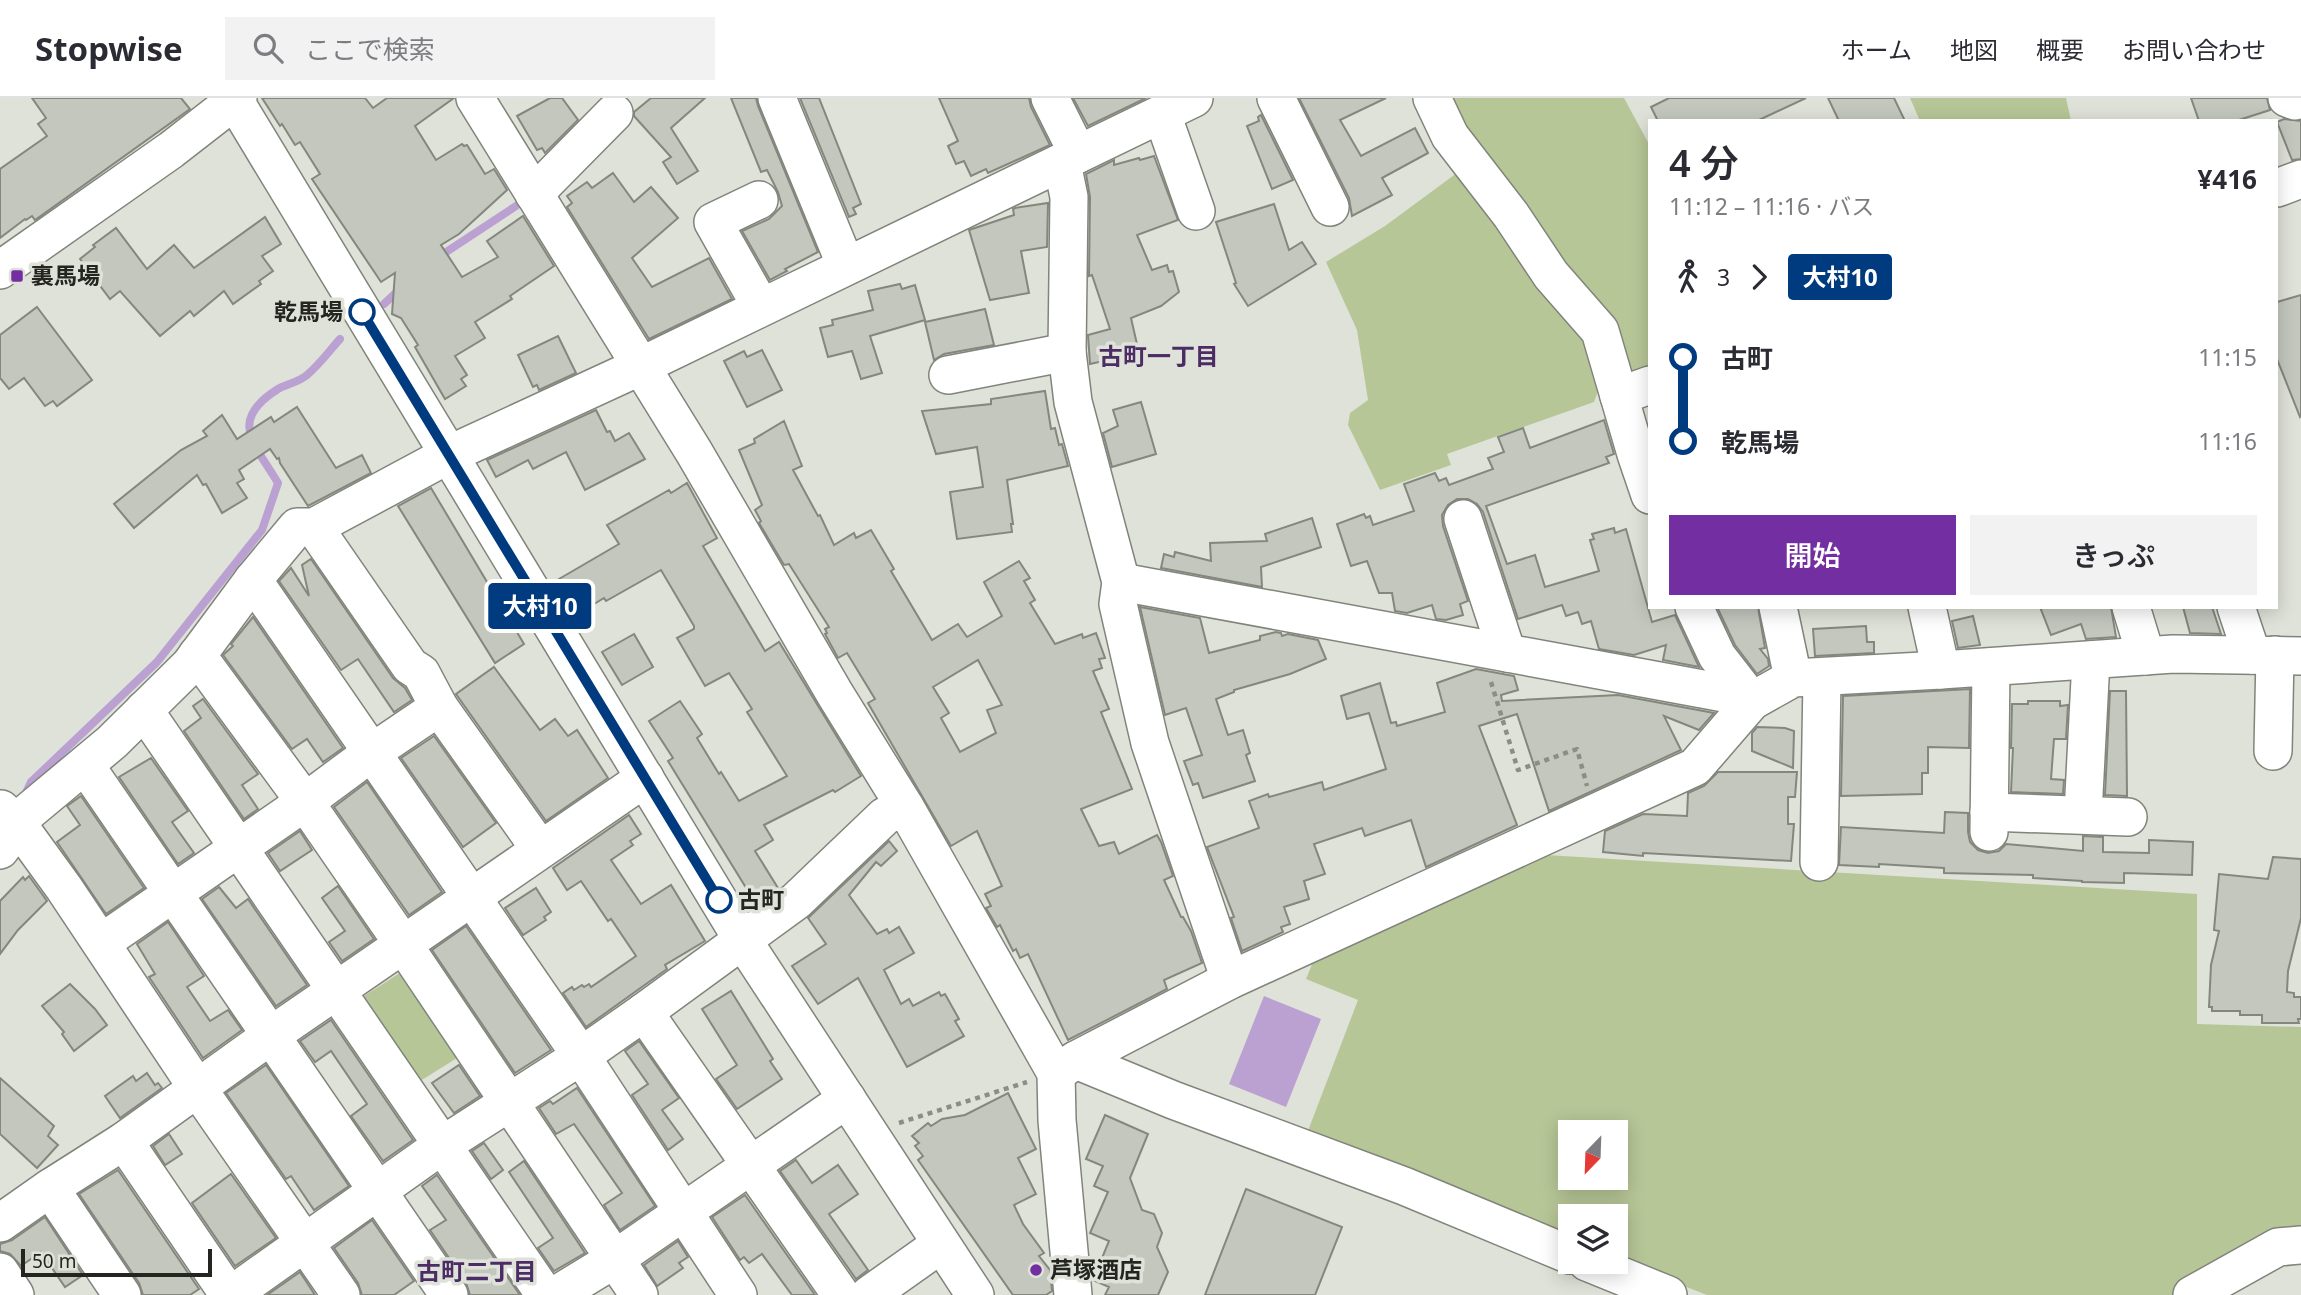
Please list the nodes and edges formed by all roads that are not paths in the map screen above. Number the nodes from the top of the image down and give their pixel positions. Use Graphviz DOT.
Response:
graph roads {
  1 [pos="475,98"];
  2 [pos="776,98"];
  3 [pos="1050,98"];
  4 [pos="1194,98"];
  5 [pos="1276,98"];
  6 [pos="1433,98"];
  7 [pos="2287,98"];
  8 [pos="235,99"];
  9 [pos="2301,99"];
  10 [pos="614,113"];
  11 [pos="1162,114"];
  12 [pos="1070,159"];
  13 [pos="2301,179"];
  14 [pos="2278,188"];
  15 [pos="534,194"];
  16 [pos="759,201"];
  17 [pos="1331,208"];
  18 [pos="1196,211"];
  19 [pos="4,260"];
  20 [pos="846,266"];
  21 [pos="761,307"];
  22 [pos="1067,352"];
  23 [pos="641,366"];
  24 [pos="948,374"];
  25 [pos="1634,391"];
  26 [pos="448,455"];
  27 [pos="1648,482"];
  28 [pos="1463,519"];
  29 [pos="314,527"];
  30 [pos="253,580"];
  31 [pos="1121,582"];
  32 [pos="1695,609"];
  33 [pos="1779,609"];
  34 [pos="1927,609"];
  35 [pos="2132,609"];
  36 [pos="2238,609"];
  37 [pos="1494,650"];
  38 [pos="197,655"];
  39 [pos="2276,655"];
  40 [pos="2146,656"];
  41 [pos="2091,660"];
  42 [pos="1991,667"];
  43 [pos="1941,670"];
  44 [pos="1807,678"];
  45 [pos="1752,701"];
  46 [pos="439,707"];
  47 [pos="144,710"];
  48 [pos="2273,751"];
  49 [pos="371,753"];
  50 [pos="85,765"];
  51 [pos="645,778"];
  52 [pos="305,802"];
  53 [pos="905,807"];
  54 [pos="2083,814"];
  55 [pos="2128,817"];
  56 [pos="6,828"];
  57 [pos="237,847"];
  58 [pos="540,849"];
  59 [pos="1819,862"];
  60 [pos="174,892"];
  61 [pos="470,898"];
  62 [pos="743,939"];
  63 [pos="101,943"];
  64 [pos="403,944"];
  65 [pos="1230,980"];
  66 [pos="336,991"];
  67 [pos="644,1012"];
  68 [pos="270,1036"];
  69 [pos="581,1056"];
  70 [pos="1066,1066"];
  71 [pos="198,1089"];
  72 [pos="846,1099"];
  73 [pos="510,1103"];
  74 [pos="124,1141"];
  75 [pos="441,1146"];
  76 [pos="751,1164"];
  77 [pos="50,1188"];
  78 [pos="376,1191"];
  79 [pos="683,1211"];
  80 [pos="0,1223"];
  81 [pos="306,1242"];
  82 [pos="941,1244"];
  83 [pos="2301,1245"];
  84 [pos="1558,1250"];
  85 [pos="615,1259"];
  86 [pos="0,1272"];
  87 [pos="1616,1274"];
  88 [pos="15,1295"];
  89 [pos="122,1295"];
  90 [pos="230,1295"];
  91 [pos="341,1295"];
  92 [pos="449,1295"];
  93 [pos="545,1295"];
  94 [pos="556,1295"];
  95 [pos="639,1295"];
  96 [pos="738,1295"];
  97 [pos="841,1295"];
  98 [pos="869,1295"];
  99 [pos="975,1295"];
  100 [pos="1073,1295"];
  101 [pos="1668,1295"];
  102 [pos="2192,1295"];
  1 -- 15 [label="street"];
  2 -- 20 [label="street"];
  3 -- 12 [label="street"];
  4 -- 11 [label="street"];
  5 -- 17 [label="street"];
  6 -- 25 [label="street"];
  7 -- 9 [label="street"];
  8 -- 19 [label="street"];
  8 -- 26 [label="street"];
  10 -- 15 [label="street"];
  11 -- 12 [label="street"];
  11 -- 18 [label="street"];
  12 -- 20 [label="street"];
  12 -- 22 [label="street"];
  13 -- 14 [label="street"];
  15 -- 23 [label="street"];
  16 -- 21 [label="street"];
  20 -- 21 [label="street"];
  21 -- 23 [label="street"];
  22 -- 24 [label="street"];
  22 -- 31 [label="street"];
  23 -- 26 [label="street"];
  23 -- 53 [label="street"];
  25 -- 27 [label="street"];
  26 -- 29 [label="street"];
  26 -- 51 [label="street"];
  28 -- 37 [label="street"];
  29 -- 30 [label="street"];
  29 -- 46 [label="street"];
  30 -- 38 [label="street"];
  30 -- 49 [label="street"];
  31 -- 37 [label="street"];
  31 -- 65 [label="street"];
  32 -- 45 [label="street"];
  33 -- 44 [label="street"];
  34 -- 43 [label="street"];
  35 -- 40 [label="street"];
  36 -- 39 [label="street"];
  37 -- 45 [label="street"];
  38 -- 47 [label="street"];
  38 -- 52 [label="street"];
  39 -- 40 [label="street"];
  39 -- 48 [label="street"];
  40 -- 41 [label="street"];
  41 -- 42 [label="street"];
  41 -- 54 [label="street"];
  42 -- 43 [label="street"];
  42 -- 54 [label="street"];
  43 -- 44 [label="street"];
  44 -- 45 [label="street"];
  44 -- 59 [label="street"];
  45 -- 65 [label="street"];
  46 -- 49 [label="street"];
  46 -- 58 [label="street"];
  47 -- 50 [label="street"];
  47 -- 57 [label="street"];
  49 -- 52 [label="street"];
  49 -- 61 [label="street"];
  50 -- 56 [label="street"];
  50 -- 60 [label="street"];
  51 -- 58 [label="street"];
  51 -- 62 [label="street"];
  52 -- 57 [label="street"];
  52 -- 64 [label="street"];
  53 -- 62 [label="street"];
  53 -- 70 [label="street"];
  54 -- 55 [label="street"];
  56 -- 63 [label="street"];
  57 -- 60 [label="street"];
  57 -- 66 [label="street"];
  58 -- 61 [label="street"];
  60 -- 63 [label="street"];
  60 -- 68 [label="street"];
  61 -- 64 [label="street"];
  61 -- 69 [label="street"];
  62 -- 67 [label="street"];
  62 -- 72 [label="street"];
  63 -- 71 [label="street"];
  64 -- 66 [label="street"];
  64 -- 73 [label="street"];
  65 -- 70 [label="street"];
  66 -- 68 [label="street"];
  66 -- 75 [label="street"];
  67 -- 69 [label="street"];
  67 -- 76 [label="street"];
  68 -- 71 [label="street"];
  68 -- 78 [label="street"];
  69 -- 73 [label="street"];
  69 -- 79 [label="street"];
  70 -- 84 [label="street"];
  70 -- 100 [label="street"];
  71 -- 74 [label="street"];
  71 -- 81 [label="street"];
  72 -- 76 [label="street"];
  72 -- 82 [label="street"];
  73 -- 75 [label="street"];
  73 -- 85 [label="street"];
  74 -- 77 [label="street"];
  74 -- 90 [label="street"];
  75 -- 78 [label="street"];
  75 -- 93 [label="street"];
  76 -- 79 [label="street"];
  76 -- 97 [label="street"];
  77 -- 80 [label="street"];
  77 -- 89 [label="street"];
  78 -- 81 [label="street"];
  78 -- 92 [label="street"];
  79 -- 85 [label="street"];
  79 -- 96 [label="street"];
  81 -- 90 [label="street"];
  81 -- 91 [label="street"];
  82 -- 98 [label="street"];
  82 -- 99 [label="street"];
  83 -- 102 [label="street"];
  85 -- 94 [label="street"];
  85 -- 95 [label="street"];
  86 -- 88 [label="street"];
  87 -- 101 [label="street"];
}
